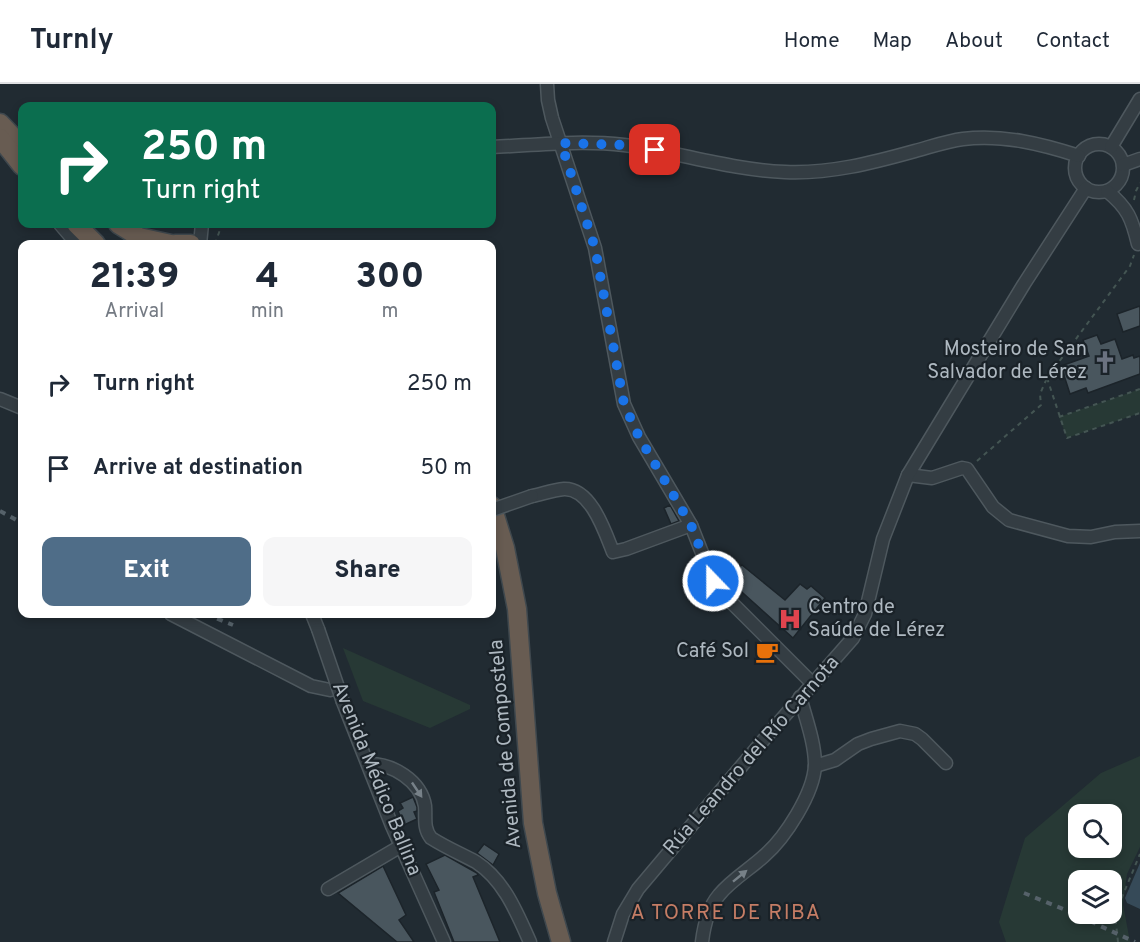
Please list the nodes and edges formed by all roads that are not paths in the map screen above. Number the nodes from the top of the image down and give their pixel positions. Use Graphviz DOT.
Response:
graph roads {
  1 [pos="547,84"];
  2 [pos="1140,99"];
  3 [pos="0,123"];
  4 [pos="0,138"];
  5 [pos="18,142"];
  6 [pos="561,143"];
  7 [pos="496,147"];
  8 [pos="1111,147"];
  9 [pos="1079,156"];
  10 [pos="1140,159"];
  11 [pos="18,161"];
  12 [pos="1123,165"];
  13 [pos="1086,188"];
  14 [pos="1107,191"];
  15 [pos="63,228"];
  16 [pos="80,228"];
  17 [pos="125,228"];
  18 [pos="74,240"];
  19 [pos="92,240"];
  20 [pos="154,240"];
  21 [pos="1138,244"];
  22 [pos="0,399"];
  23 [pos="18,406"];
  24 [pos="908,475"];
  25 [pos="496,507"];
  26 [pos="496,520"];
  27 [pos="691,525"];
  28 [pos="1140,531"];
  29 [pos="179,618"];
  30 [pos="317,618"];
  31 [pos="812,683"];
  32 [pos="338,688"];
  33 [pos="800,698"];
  34 [pos="946,763"];
  35 [pos="368,764"];
  36 [pos="815,766"];
  37 [pos="401,846"];
  38 [pos="328,889"];
  39 [pos="444,942"];
  40 [pos="530,942"];
  41 [pos="561,942"];
  42 [pos="614,942"];
  43 [pos="702,942"];
  1 -- 6 [label="street"];
  2 -- 8 [label="street"];
  3 -- 5 [label="highway"];
  4 -- 11 [label="highway"];
  6 -- 7 [label="street"];
  6 -- 9 [label="street"];
  6 -- 27 [label="street"];
  8 -- 9 [label="street"];
  8 -- 12 [label="street"];
  9 -- 13 [label="street"];
  10 -- 12 [label="street"];
  12 -- 14 [label="street"];
  13 -- 14 [label="street"];
  13 -- 24 [label="street, Rúa Leandro del Río Carnota"];
  14 -- 21 [label="street"];
  15 -- 18 [label="street"];
  16 -- 19 [label="highway"];
  17 -- 20 [label="highway"];
  22 -- 23 [label="street"];
  24 -- 28 [label="street"];
  24 -- 31 [label="street, Rúa Leandro del Río Carnota"];
  25 -- 27 [label="street, bridge"];
  26 -- 41 [label="highway, Avenida de Compostela"];
  27 -- 31 [label="street"];
  29 -- 32 [label="street"];
  30 -- 32 [label="street, Avenida Médico Ballina, bridge"];
  31 -- 33 [label="street, Rúa Leandro del Río Carnota"];
  32 -- 35 [label="street, Avenida Médico Ballina, bridge"];
  33 -- 36 [label="street"];
  33 -- 42 [label="street, Rúa Leandro del Río Carnota"];
  34 -- 36 [label="street"];
  35 -- 37 [label="street, Avenida Médico Ballina"];
  35 -- 40 [label="street, one-way"];
  43 -- 36 [label="street, one-way"];
  37 -- 38 [label="street"];
  37 -- 39 [label="street, Avenida Médico Ballina"];
}
